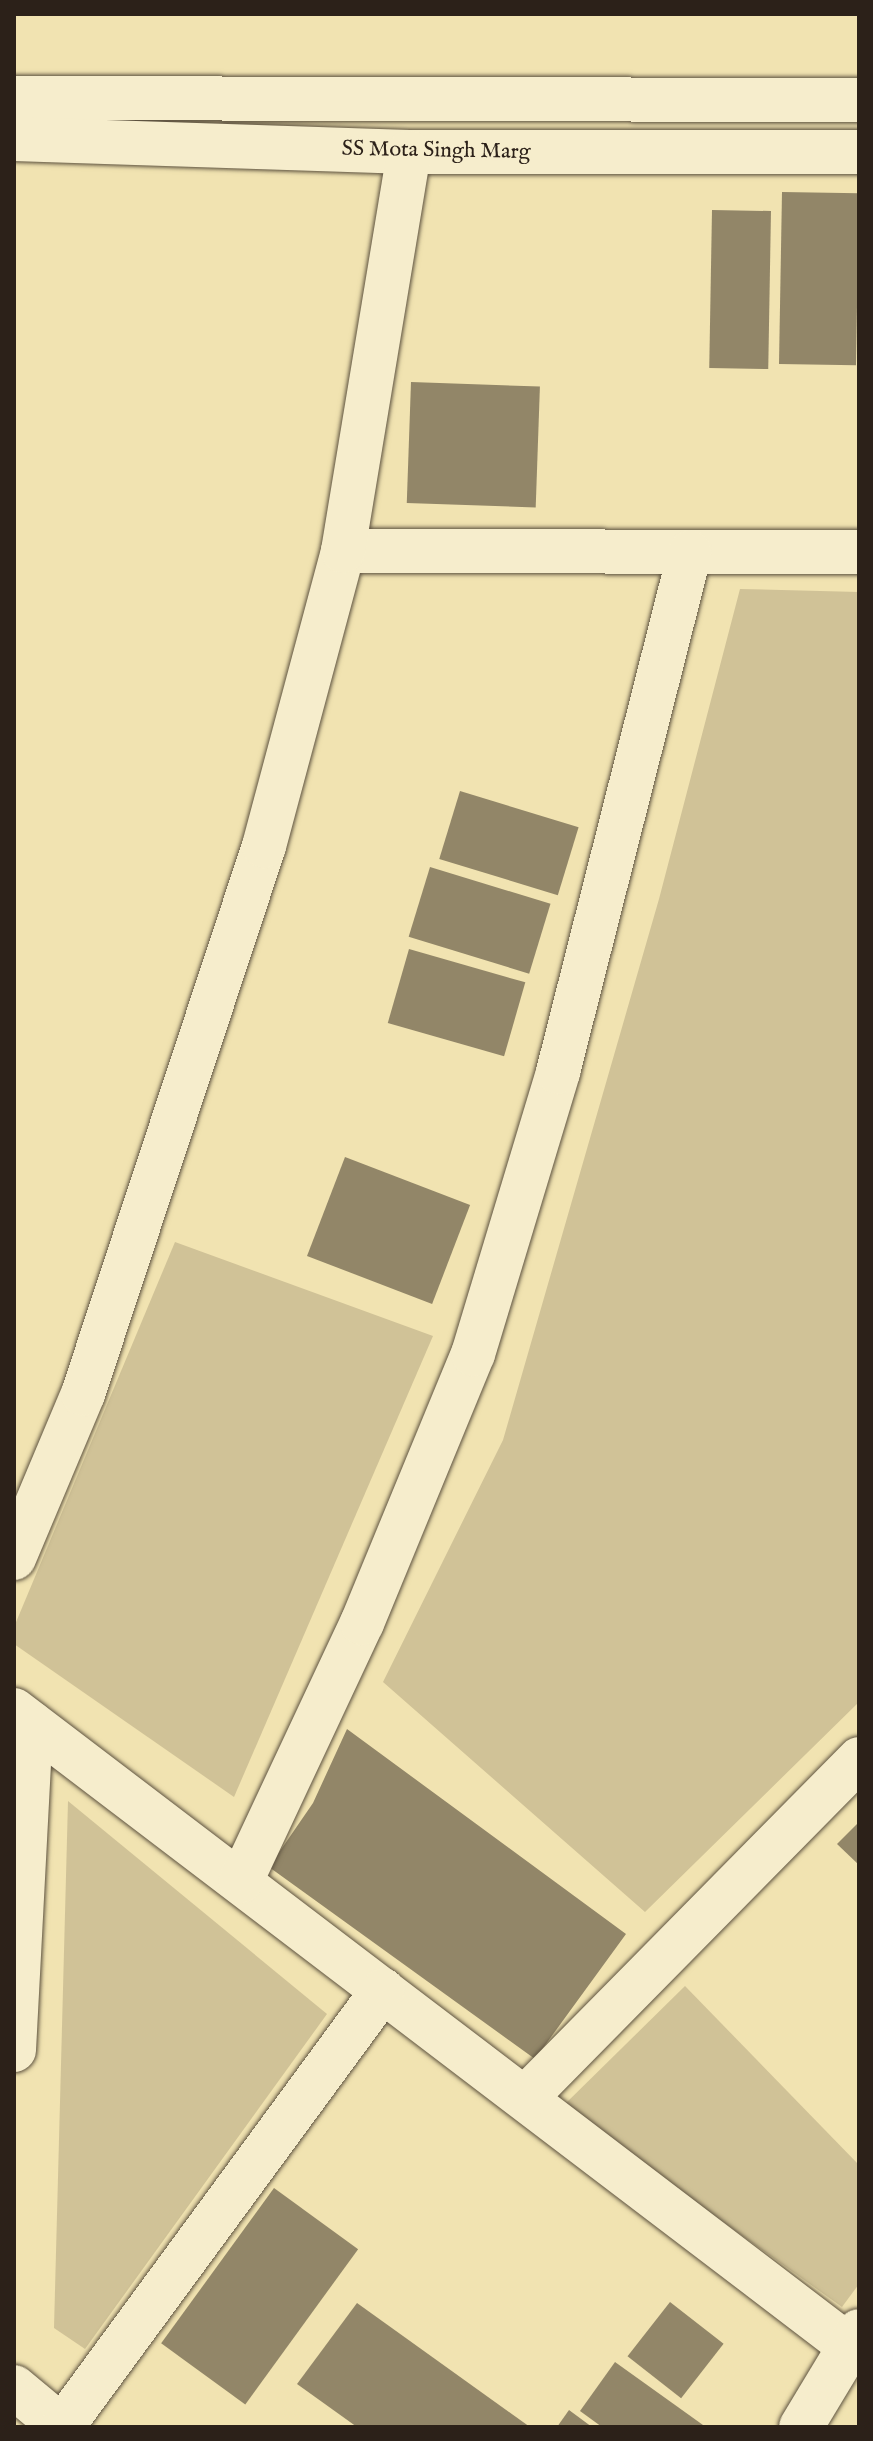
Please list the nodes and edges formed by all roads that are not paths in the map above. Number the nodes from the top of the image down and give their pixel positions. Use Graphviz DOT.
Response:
graph roads {
  1 [pos="14,98"];
  2 [pos="557,99"];
  3 [pos="859,100"];
  4 [pos="14,139"];
  5 [pos="409,152"];
  6 [pos="548,152"];
  7 [pos="859,152"];
  8 [pos="343,551"];
  9 [pos="690,552"];
  10 [pos="859,552"];
  11 [pos="14,1558"];
  12 [pos="23,1717"];
  13 [pos="859,1759"];
  14 [pos="241,1881"];
  15 [pos="18,1903"];
  16 [pos="383,1990"];
  17 [pos="14,2050"];
  18 [pos="525,2098"];
  19 [pos="853,2338"];
  20 [pos="14,2387"];
  21 [pos="62,2427"];
  22 [pos="801,2427"];
  1 -- 2 [label="street"];
  2 -- 3 [label="street"];
  2 -- 6 [label="street"];
  4 -- 5 [label="street, SS Mota Singh Marg"];
  5 -- 6 [label="street, SS Mota Singh Marg"];
  5 -- 8 [label="street"];
  6 -- 7 [label="street, SS Mota Singh Marg"];
  8 -- 9 [label="street"];
  8 -- 11 [label="street"];
  9 -- 10 [label="street"];
  9 -- 14 [label="street"];
  12 -- 14 [label="street"];
  12 -- 15 [label="street"];
  13 -- 18 [label="street"];
  14 -- 16 [label="street"];
  15 -- 17 [label="street"];
  16 -- 18 [label="street"];
  16 -- 21 [label="street"];
  18 -- 19 [label="street"];
  19 -- 22 [label="street"];
  20 -- 21 [label="street"];
}
